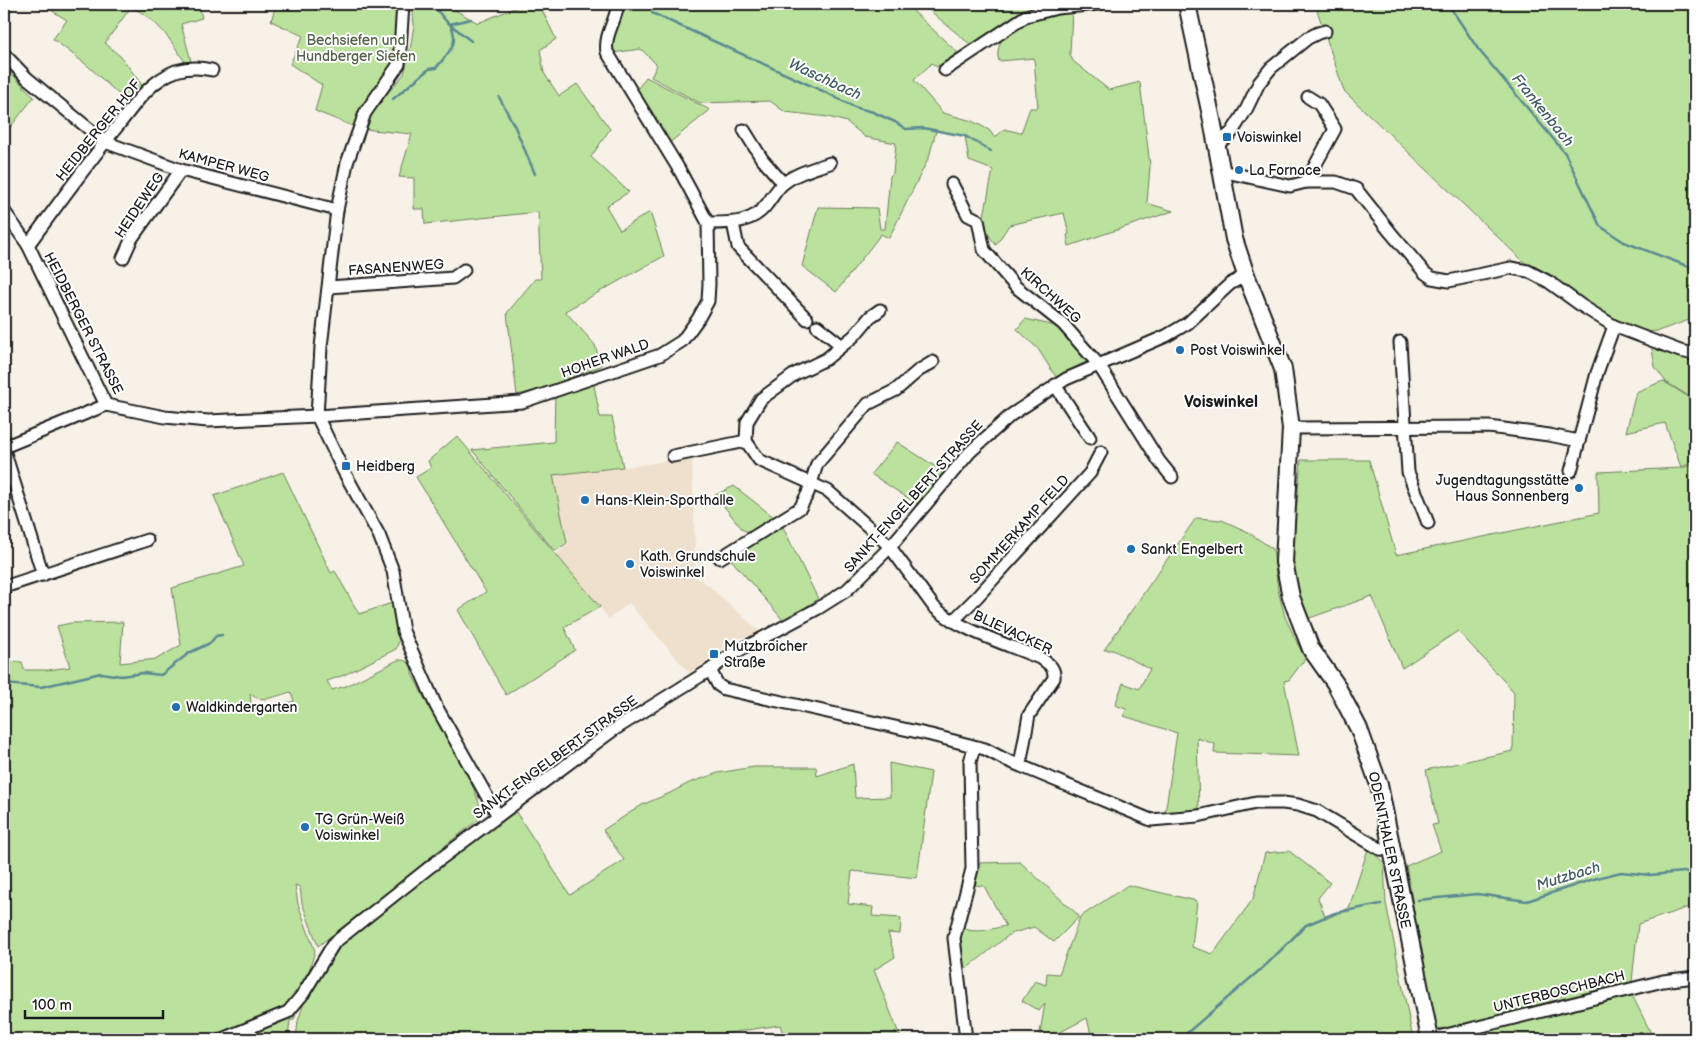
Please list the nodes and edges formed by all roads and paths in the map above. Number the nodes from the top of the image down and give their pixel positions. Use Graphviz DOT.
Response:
graph roads {
  1 [pos="403,4"];
  2 [pos="618,4"];
  3 [pos="1099,4"];
  4 [pos="1187,4"];
  5 [pos="1325,31"];
  6 [pos="4,54"];
  7 [pos="212,70"];
  8 [pos="945,70"];
  9 [pos="1308,97"];
  10 [pos="744,130"];
  11 [pos="105,142"];
  12 [pos="1217,145"];
  13 [pos="830,163"];
  14 [pos="181,170"];
  15 [pos="1221,171"];
  16 [pos="1306,182"];
  17 [pos="783,183"];
  18 [pos="952,184"];
  19 [pos="337,210"];
  20 [pos="4,211"];
  21 [pos="708,223"];
  22 [pos="733,223"];
  23 [pos="28,245"];
  24 [pos="123,258"];
  25 [pos="464,270"];
  26 [pos="1246,275"];
  27 [pos="328,287"];
  28 [pos="880,310"];
  29 [pos="1614,326"];
  30 [pos="1400,342"];
  31 [pos="841,345"];
  32 [pos="1695,354"];
  33 [pos="933,362"];
  34 [pos="1098,364"];
  35 [pos="1055,386"];
  36 [pos="106,405"];
  37 [pos="317,416"];
  38 [pos="1291,428"];
  39 [pos="1407,428"];
  40 [pos="1090,438"];
  41 [pos="746,441"];
  42 [pos="1579,441"];
  43 [pos="4,448"];
  44 [pos="1101,452"];
  45 [pos="673,456"];
  46 [pos="1571,470"];
  47 [pos="1172,477"];
  48 [pos="811,482"];
  49 [pos="1428,523"];
  50 [pos="147,540"];
  51 [pos="890,547"];
  52 [pos="720,558"];
  53 [pos="43,576"];
  54 [pos="4,588"];
  55 [pos="952,621"];
  56 [pos="710,670"];
  57 [pos="974,747"];
  58 [pos="1020,765"];
  59 [pos="498,816"];
  60 [pos="1392,850"];
  61 [pos="1695,977"];
  62 [pos="222,1039"];
  63 [pos="966,1039"];
  64 [pos="1430,1039"];
  1 -- 19 [label="street"];
  2 -- 21 [label="street, HOHER WALD"];
  3 -- 8 [label="street"];
  4 -- 12 [label="main road, ODENTHALER STRASSE"];
  5 -- 12 [label="street"];
  6 -- 11 [label="street, KAMPER WEG"];
  7 -- 11 [label="street, HEIDBERGER HOF"];
  9 -- 16 [label="street"];
  10 -- 17 [label="street"];
  11 -- 14 [label="street, KAMPER WEG"];
  11 -- 23 [label="street, HEIDBERGER HOF"];
  12 -- 15 [label="main road, ODENTHALER STRASSE"];
  13 -- 17 [label="street"];
  14 -- 19 [label="street, KAMPER WEG"];
  14 -- 24 [label="street, HEIDEWEG"];
  15 -- 16 [label="street"];
  15 -- 26 [label="main road, ODENTHALER STRASSE"];
  16 -- 29 [label="street"];
  17 -- 22 [label="street"];
  18 -- 34 [label="street, KIRCHWEG"];
  19 -- 27 [label="street"];
  20 -- 23 [label="street, HEIDBERGER STRASSE"];
  21 -- 22 [label="street"];
  21 -- 37 [label="street, HOHER WALD"];
  22 -- 31 [label="street"];
  23 -- 36 [label="street, HEIDBERGER STRASSE"];
  25 -- 27 [label="street, FASANENWEG"];
  26 -- 34 [label="street, SANKT-ENGELBERT-STRASSE"];
  26 -- 38 [label="main road, ODENTHALER STRASSE"];
  27 -- 37 [label="street"];
  28 -- 31 [label="street"];
  29 -- 32 [label="street"];
  29 -- 42 [label="street"];
  30 -- 39 [label="street"];
  31 -- 41 [label="street"];
  33 -- 48 [label="street"];
  34 -- 35 [label="street, SANKT-ENGELBERT-STRASSE"];
  34 -- 47 [label="street, KIRCHWEG"];
  35 -- 40 [label="street"];
  35 -- 51 [label="street, SANKT-ENGELBERT-STRASSE"];
  36 -- 37 [label="street, HEIDBERGER STRASSE"];
  36 -- 43 [label="street"];
  37 -- 59 [label="street"];
  38 -- 39 [label="street"];
  38 -- 60 [label="main road, ODENTHALER STRASSE"];
  39 -- 42 [label="street"];
  39 -- 49 [label="street"];
  41 -- 45 [label="street"];
  41 -- 48 [label="street, BLIEVACKER"];
  42 -- 46 [label="street"];
  43 -- 53 [label="street"];
  44 -- 55 [label="street, SOMMERKAMP FELD"];
  48 -- 51 [label="street, BLIEVACKER"];
  48 -- 52 [label="street"];
  50 -- 53 [label="street"];
  51 -- 55 [label="street, BLIEVACKER"];
  51 -- 56 [label="street, SANKT-ENGELBERT-STRASSE"];
  53 -- 54 [label="street"];
  55 -- 58 [label="street, BLIEVACKER"];
  56 -- 57 [label="street"];
  56 -- 59 [label="street, SANKT-ENGELBERT-STRASSE"];
  57 -- 58 [label="street"];
  57 -- 63 [label="street"];
  58 -- 60 [label="street"];
  59 -- 62 [label="street, SANKT-ENGELBERT-STRASSE"];
  60 -- 64 [label="main road, ODENTHALER STRASSE"];
  61 -- 64 [label="street, UNTERBOSCHBACH"];
}
